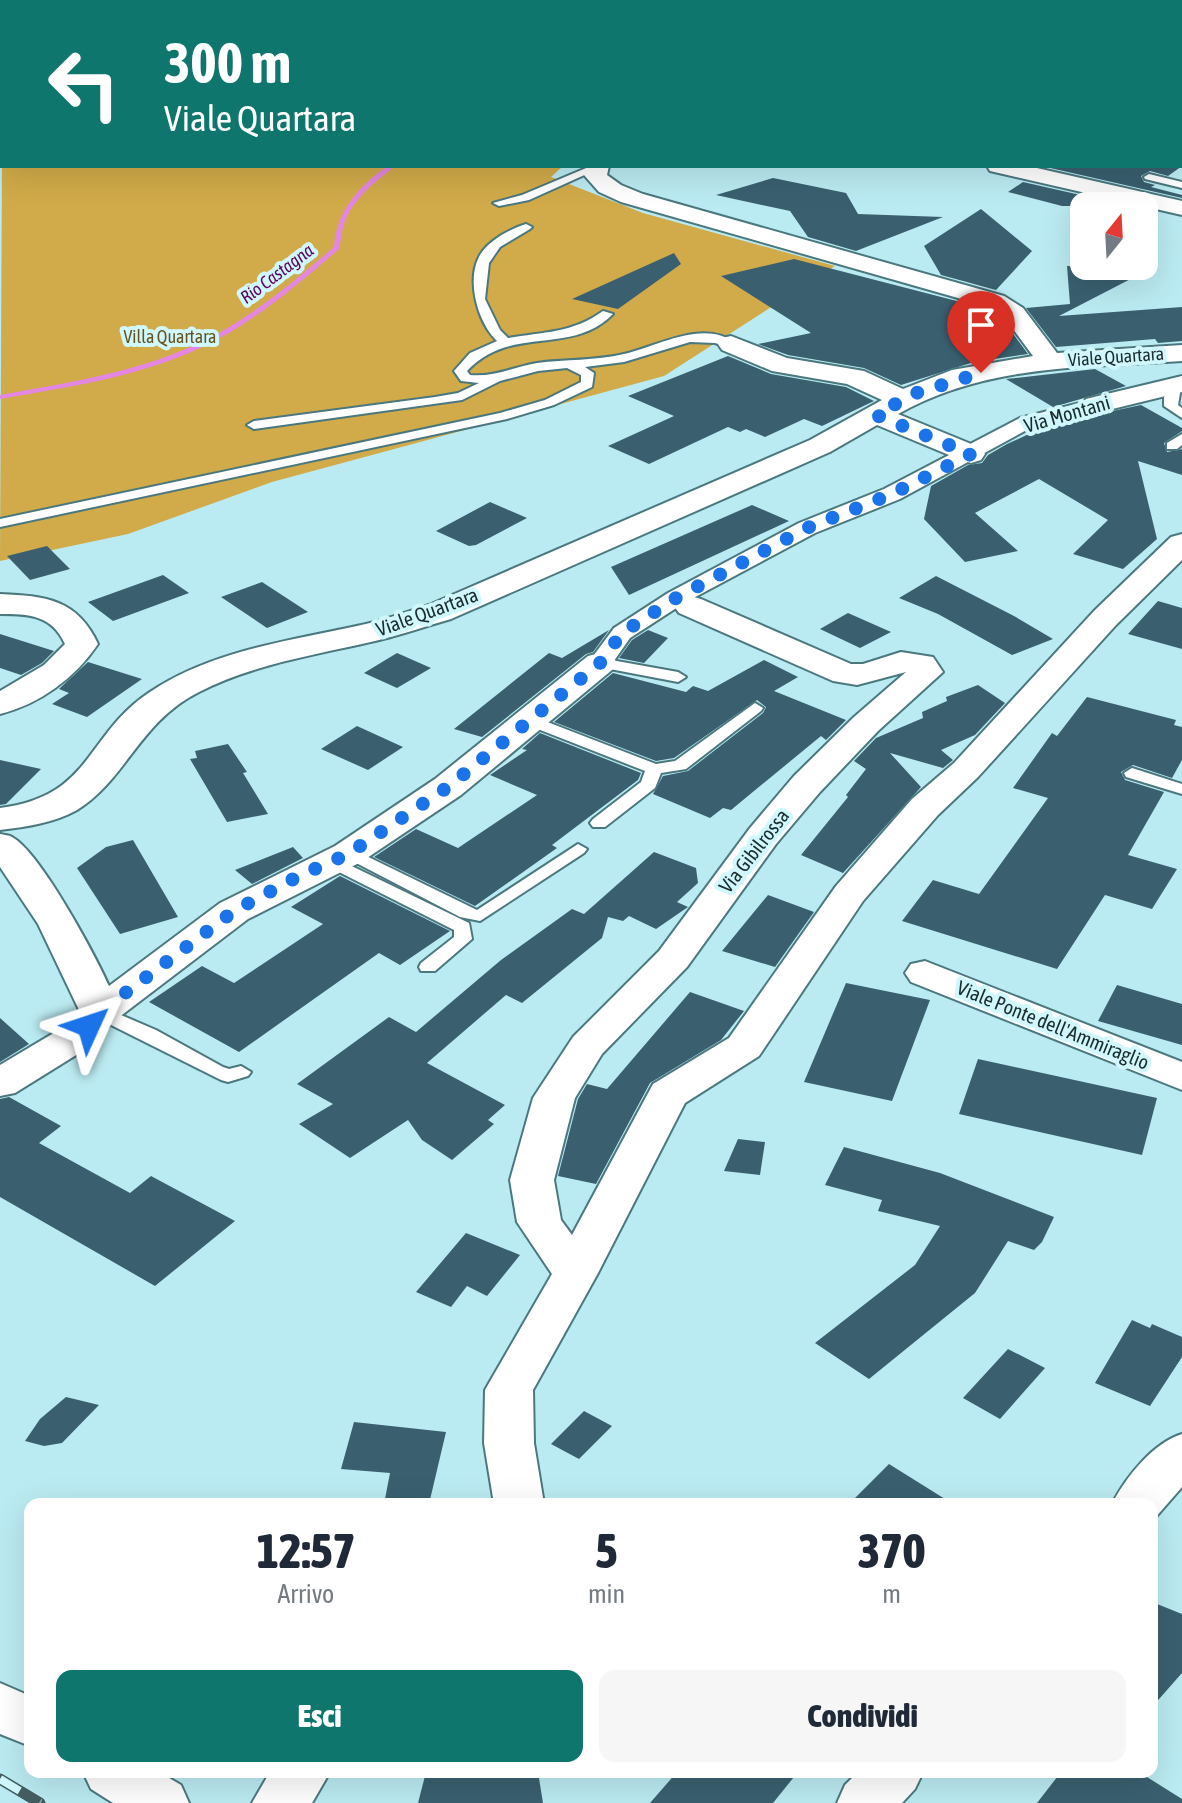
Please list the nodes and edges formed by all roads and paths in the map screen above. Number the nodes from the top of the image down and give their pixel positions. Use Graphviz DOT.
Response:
graph roads {
  1 [pos="595,168"];
  2 [pos="597,168"];
  3 [pos="1007,168"];
  4 [pos="1149,177"];
  5 [pos="1182,185"];
  6 [pos="499,203"];
  7 [pos="1182,208"];
  8 [pos="526,227"];
  9 [pos="607,314"];
  10 [pos="502,339"];
  11 [pos="731,344"];
  12 [pos="1182,353"];
  13 [pos="1050,361"];
  14 [pos="571,365"];
  15 [pos="494,381"];
  16 [pos="1180,384"];
  17 [pos="903,399"];
  18 [pos="1096,405"];
  19 [pos="1182,414"];
  20 [pos="876,415"];
  21 [pos="254,425"];
  22 [pos="971,454"];
  23 [pos="0,523"];
  24 [pos="1182,543"];
  25 [pos="0,604"];
  26 [pos="690,606"];
  27 [pos="600,663"];
  28 [pos="678,677"];
  29 [pos="0,704"];
  30 [pos="755,708"];
  31 [pos="531,721"];
  32 [pos="654,769"];
  33 [pos="1132,773"];
  34 [pos="1182,789"];
  35 [pos="0,819"];
  36 [pos="599,823"];
  37 [pos="0,845"];
  38 [pos="578,849"];
  39 [pos="339,858"];
  40 [pos="428,967"];
  41 [pos="925,973"];
  42 [pos="100,1012"];
  43 [pos="241,1072"];
  44 [pos="1182,1077"];
  45 [pos="0,1083"];
  46 [pos="575,1273"];
  47 [pos="1182,1453"];
  48 [pos="518,1498"];
  49 [pos="1142,1498"];
  50 [pos="0,1706"];
  51 [pos="24,1720"];
  52 [pos="121,1778"];
  53 [pos="298,1778"];
  54 [pos="889,1778"];
  55 [pos="161,1803"];
  56 [pos="280,1803"];
  57 [pos="865,1803"];
  1 -- 6 [label="lane"];
  2 -- 13 [label="street, Viale Quartara"];
  3 -- 7 [label="street"];
  4 -- 5 [label="lane"];
  8 -- 10 [label="lane"];
  9 -- 10 [label="lane"];
  10 -- 15 [label="lane"];
  11 -- 14 [label="lane"];
  11 -- 17 [label="street"];
  12 -- 13 [label="street, Viale Quartara"];
  13 -- 17 [label="street, Viale Quartara"];
  14 -- 15 [label="lane"];
  14 -- 23 [label="lane"];
  15 -- 21 [label="lane"];
  16 -- 18 [label="street, Via Montani"];
  16 -- 19 [label="lane"];
  17 -- 20 [label="street, Viale Quartara"];
  18 -- 22 [label="street, Via Montani"];
  20 -- 22 [label="street"];
  20 -- 35 [label="street, Viale Quartara"];
  22 -- 27 [label="street, Via Montani"];
  24 -- 46 [label="street"];
  25 -- 29 [label="street"];
  26 -- 46 [label="street, Via Gibilrossa"];
  27 -- 28 [label="lane"];
  27 -- 31 [label="street, Via Montani"];
  30 -- 32 [label="lane"];
  31 -- 32 [label="lane"];
  31 -- 39 [label="street, Via Montani"];
  32 -- 36 [label="lane"];
  33 -- 34 [label="lane"];
  37 -- 42 [label="street"];
  38 -- 39 [label="lane"];
  39 -- 40 [label="lane"];
  39 -- 42 [label="street, Via Montani"];
  41 -- 44 [label="street, Viale Ponte dell'Ammiraglio"];
  42 -- 43 [label="lane"];
  42 -- 45 [label="street, Via Montani"];
  46 -- 48 [label="street"];
  47 -- 49 [label="street"];
  50 -- 51 [label="street"];
  52 -- 55 [label="street"];
  53 -- 56 [label="street"];
  54 -- 57 [label="street"];
}
